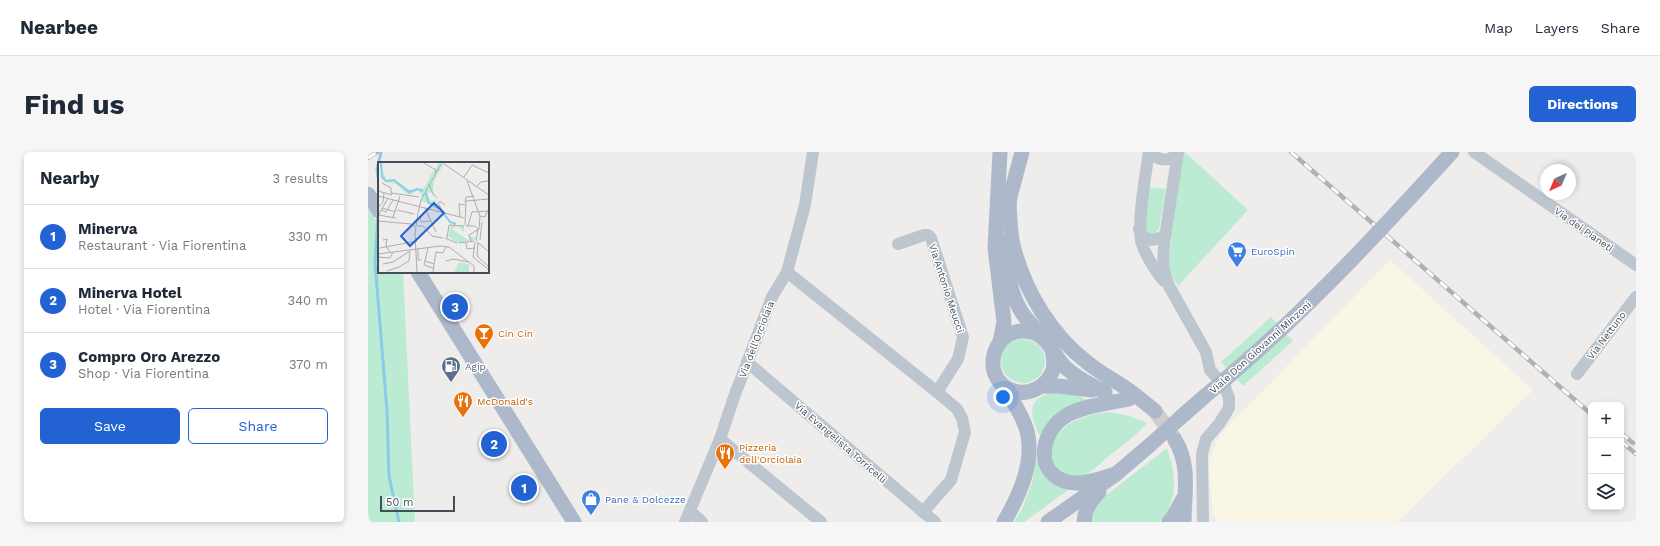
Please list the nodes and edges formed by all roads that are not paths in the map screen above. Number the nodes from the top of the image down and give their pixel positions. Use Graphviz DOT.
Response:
graph roads {
  1 [pos="813,152"];
  2 [pos="1000,152"];
  3 [pos="1022,152"];
  4 [pos="1150,152"];
  5 [pos="1178,152"];
  6 [pos="1452,152"];
  7 [pos="1474,152"];
  8 [pos="368,194"];
  9 [pos="1009,204"];
  10 [pos="378,209"];
  11 [pos="1139,230"];
  12 [pos="1166,233"];
  13 [pos="898,244"];
  14 [pos="1636,265"];
  15 [pos="787,272"];
  16 [pos="419,273"];
  17 [pos="1169,286"];
  18 [pos="1636,297"];
  19 [pos="1000,342"];
  20 [pos="1049,345"];
  21 [pos="748,362"];
  22 [pos="1577,374"];
  23 [pos="1000,381"];
  24 [pos="1041,387"];
  25 [pos="937,392"];
  26 [pos="1105,392"];
  27 [pos="1129,399"];
  28 [pos="720,439"];
  29 [pos="1175,440"];
  30 [pos="1043,458"];
  31 [pos="1116,474"];
  32 [pos="1184,496"];
  33 [pos="923,512"];
  34 [pos="688,517"];
  35 [pos="574,522"];
  36 [pos="702,522"];
  37 [pos="821,522"];
  38 [pos="935,522"];
  39 [pos="1004,522"];
  40 [pos="1048,522"];
  41 [pos="1084,522"];
  42 [pos="1169,522"];
  43 [pos="1184,522"];
  44 [pos="1203,522"];
  1 -- 15 [label="street, Via dell'Orciolaia"];
  2 -- 19 [label="main road"];
  3 -- 9 [label="main road"];
  4 -- 5 [label="street"];
  4 -- 11 [label="street"];
  5 -- 12 [label="street"];
  6 -- 31 [label="main road, Viale Don Giovanni Minzoni, bridge"];
  7 -- 14 [label="street, Via dei Pianeti"];
  8 -- 10 [label="main road"];
  9 -- 20 [label="main road"];
  9 -- 27 [label="main road"];
  11 -- 12 [label="street"];
  11 -- 17 [label="street"];
  12 -- 17 [label="street"];
  13 -- 25 [label="street, Via Antonio Meucci"];
  15 -- 21 [label="street, Via dell'Orciolaia"];
  15 -- 25 [label="street"];
  16 -- 35 [label="main road"];
  17 -- 44 [label="street"];
  18 -- 22 [label="street, Via Nettuno"];
  19 -- 20 [label="main road"];
  19 -- 23 [label="main road"];
  20 -- 24 [label="main road"];
  20 -- 26 [label="main road"];
  21 -- 28 [label="street, Via dell'Orciolaia"];
  21 -- 33 [label="street, Via Evangelista Torricelli"];
  23 -- 24 [label="main road"];
  23 -- 39 [label="main road"];
  24 -- 26 [label="main road"];
  24 -- 30 [label="main road"];
  25 -- 33 [label="street"];
  26 -- 27 [label="main road"];
  27 -- 30 [label="main road"];
  28 -- 34 [label="street, Via dell'Orciolaia"];
  28 -- 37 [label="street"];
  29 -- 32 [label="main road"];
  30 -- 31 [label="main road"];
  31 -- 40 [label="main road, Viale Don Giovanni Minzoni"];
  31 -- 41 [label="main road"];
  32 -- 42 [label="main road"];
  32 -- 43 [label="main road"];
  33 -- 38 [label="street, Via Evangelista Torricelli"];
  34 -- 36 [label="street"];
}
